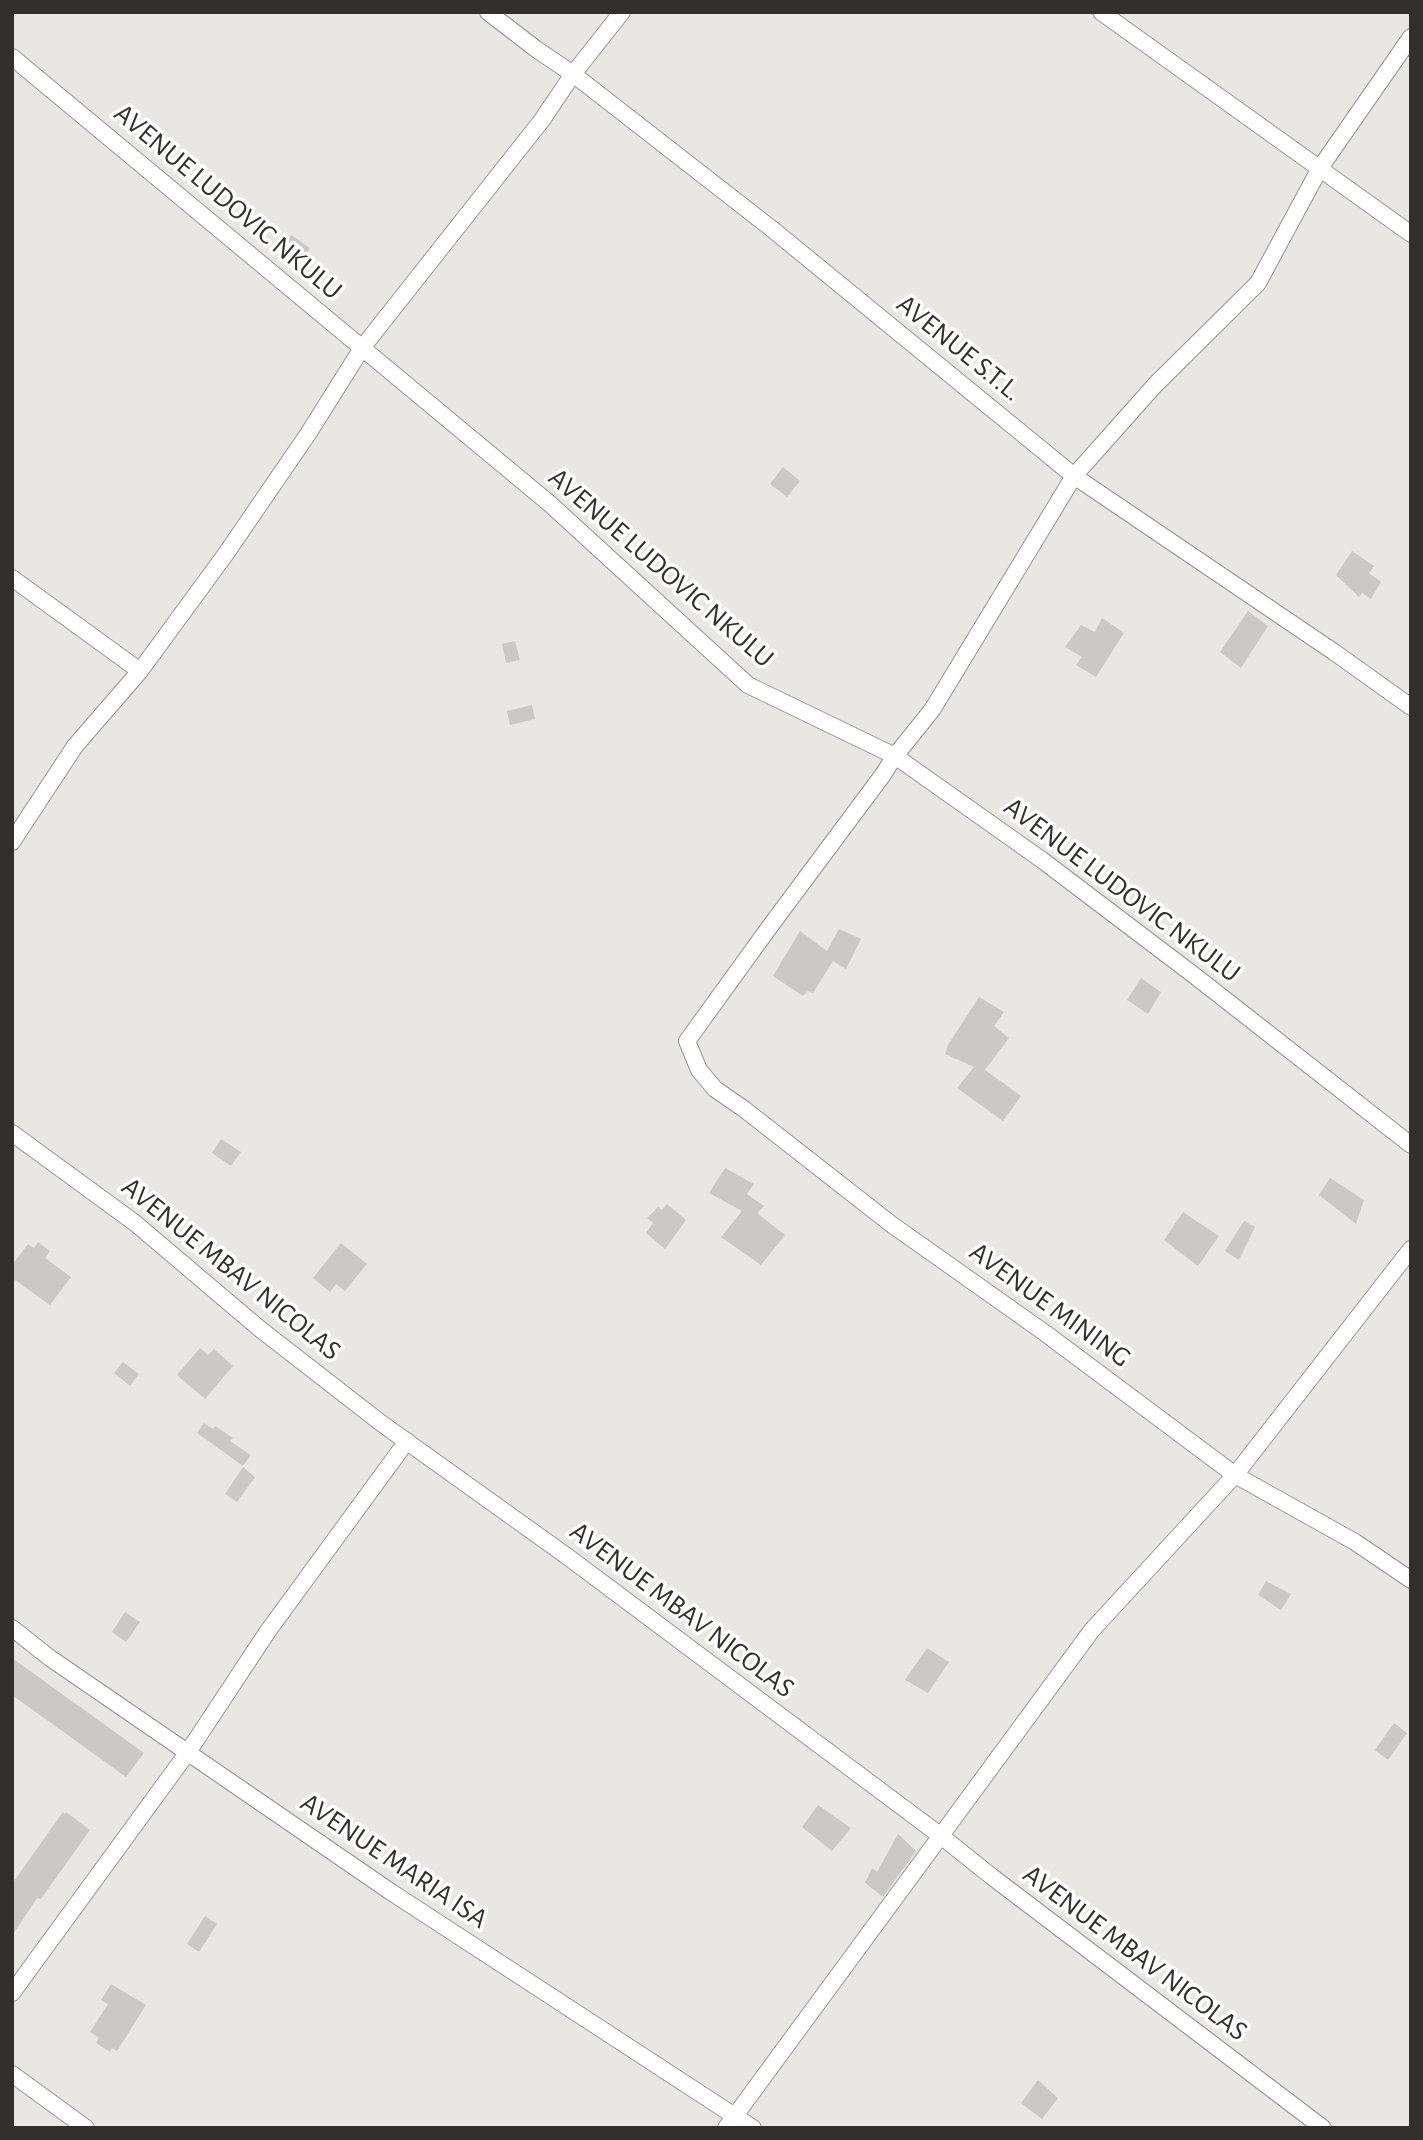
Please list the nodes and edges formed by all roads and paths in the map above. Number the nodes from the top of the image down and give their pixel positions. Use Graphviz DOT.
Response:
graph roads {
  1 [pos="488,12"];
  2 [pos="622,12"];
  3 [pos="1101,12"];
  4 [pos="1411,37"];
  5 [pos="12,57"];
  6 [pos="573,74"];
  7 [pos="1320,168"];
  8 [pos="1411,234"];
  9 [pos="362,348"];
  10 [pos="1074,476"];
  11 [pos="12,578"];
  12 [pos="140,671"];
  13 [pos="1411,707"];
  14 [pos="895,756"];
  15 [pos="12,842"];
  16 [pos="12,1133"];
  17 [pos="1411,1145"];
  18 [pos="1411,1249"];
  19 [pos="407,1441"];
  20 [pos="1235,1475"];
  21 [pos="1411,1580"];
  22 [pos="12,1628"];
  23 [pos="188,1752"];
  24 [pos="941,1836"];
  25 [pos="12,1993"];
  26 [pos="12,2074"];
  27 [pos="731,2121"];
  28 [pos="86,2128"];
  29 [pos="753,2128"];
  30 [pos="1323,2128"];
  1 -- 6 [label="street, AVENUE S.T.L."];
  2 -- 6 [label="street"];
  3 -- 7 [label="street"];
  4 -- 7 [label="street"];
  5 -- 9 [label="street, AVENUE LUDOVIC NKULU"];
  6 -- 9 [label="street"];
  6 -- 10 [label="street, AVENUE S.T.L."];
  7 -- 8 [label="street"];
  7 -- 10 [label="street"];
  9 -- 12 [label="street"];
  9 -- 14 [label="street, AVENUE LUDOVIC NKULU"];
  10 -- 13 [label="street, AVENUE S.T.L."];
  10 -- 14 [label="street"];
  11 -- 12 [label="street"];
  12 -- 15 [label="street"];
  14 -- 17 [label="street, AVENUE LUDOVIC NKULU"];
  14 -- 20 [label="street, AVENUE MINING"];
  16 -- 19 [label="street, AVENUE MBAV NICOLAS"];
  18 -- 20 [label="street"];
  19 -- 23 [label="street"];
  19 -- 24 [label="street, AVENUE MBAV NICOLAS"];
  20 -- 21 [label="street, AVENUE MINING"];
  20 -- 24 [label="street"];
  22 -- 23 [label="street, AVENUE MARIA ISA"];
  23 -- 25 [label="street"];
  23 -- 27 [label="street, AVENUE MARIA ISA"];
  24 -- 27 [label="street"];
  24 -- 30 [label="street, AVENUE MBAV NICOLAS"];
  26 -- 28 [label="street"];
  27 -- 29 [label="street, AVENUE MARIA ISA"];
}
